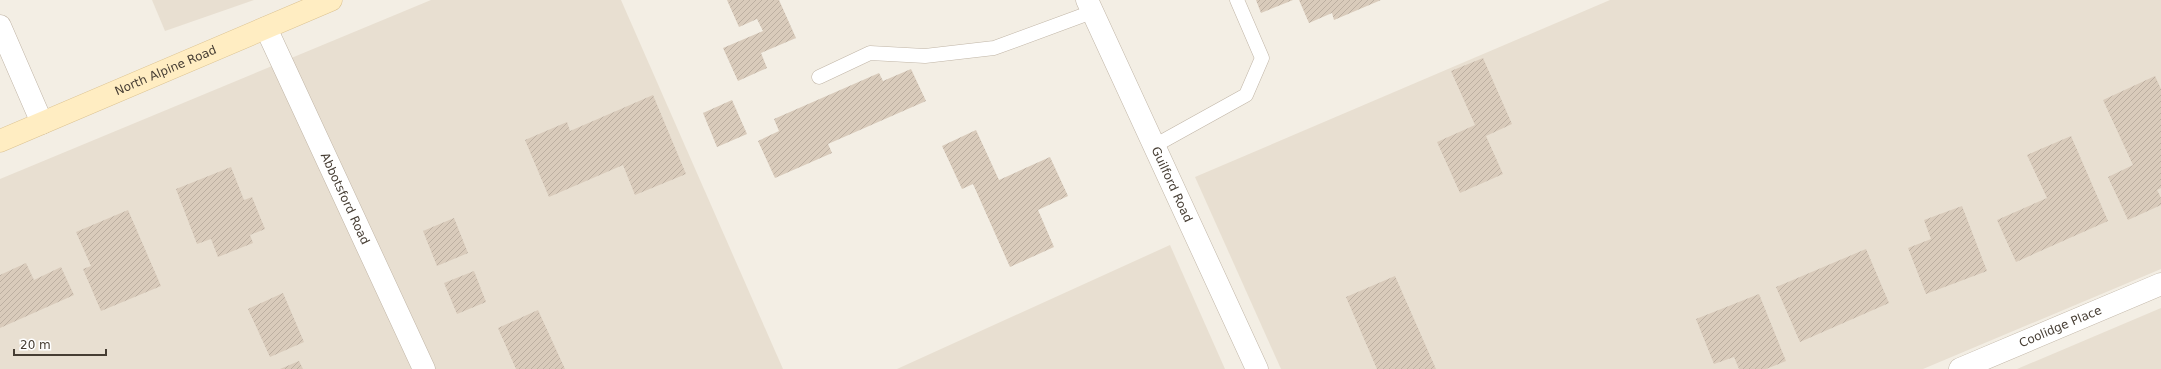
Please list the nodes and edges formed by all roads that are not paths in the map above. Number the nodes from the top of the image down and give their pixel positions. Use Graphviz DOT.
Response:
graph roads {
  1 [pos="331,0"];
  2 [pos="1237,0"];
  3 [pos="1090,6"];
  4 [pos="0,26"];
  5 [pos="266,28"];
  6 [pos="818,76"];
  7 [pos="42,123"];
  8 [pos="0,141"];
  9 [pos="1154,146"];
  10 [pos="2161,284"];
  11 [pos="424,369"];
  12 [pos="1257,369"];
  13 [pos="1960,369"];
  1 -- 5 [label="main road, North Alpine Road"];
  2 -- 9 [label="lane"];
  3 -- 6 [label="lane"];
  3 -- 9 [label="street, Guilford Road"];
  4 -- 7 [label="street"];
  5 -- 7 [label="main road, North Alpine Road"];
  5 -- 11 [label="street, Abbotsford Road"];
  7 -- 8 [label="main road, North Alpine Road"];
  9 -- 12 [label="street, Guilford Road"];
  10 -- 13 [label="street, Coolidge Place"];
}
